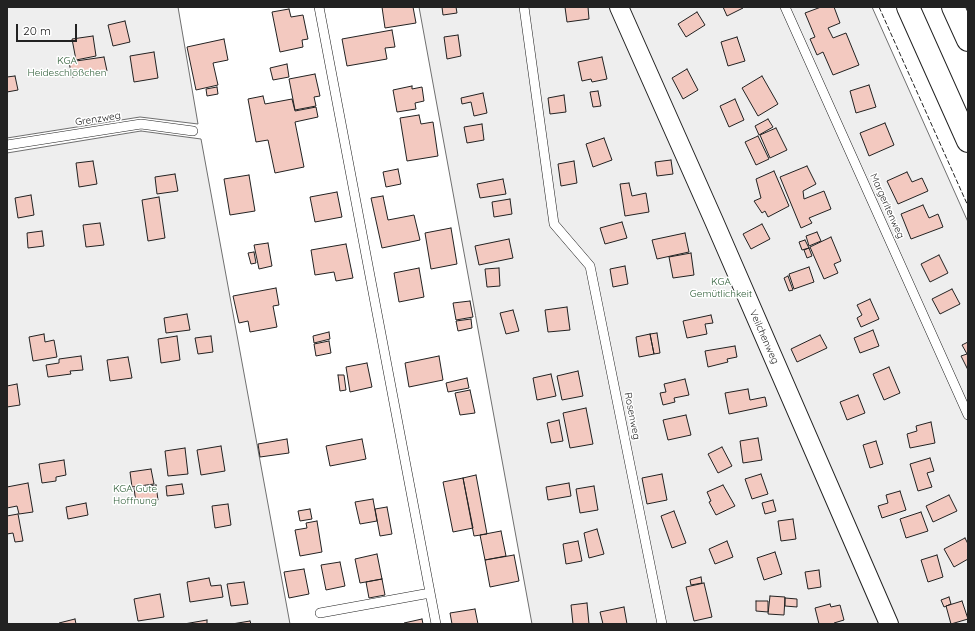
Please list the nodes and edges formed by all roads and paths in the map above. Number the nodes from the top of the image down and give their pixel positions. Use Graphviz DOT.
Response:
graph roads {
  1 [pos="319,7"];
  2 [pos="524,7"];
  3 [pos="619,7"];
  4 [pos="785,7"];
  5 [pos="908,7"];
  6 [pos="953,7"];
  7 [pos="968,40"];
  8 [pos="193,131"];
  9 [pos="968,142"];
  10 [pos="7,146"];
  11 [pos="968,415"];
  12 [pos="430,593"];
  13 [pos="320,614"];
  14 [pos="436,624"];
  15 [pos="662,624"];
  16 [pos="889,624"];
  1 -- 12 [label="lane"];
  2 -- 15 [label="lane, Rosenweg"];
  3 -- 16 [label="street, Veilchenweg"];
  4 -- 11 [label="lane, Margeritenweg"];
  5 -- 9 [label="highway"];
  6 -- 7 [label="highway"];
  8 -- 10 [label="lane, Grenzweg"];
  12 -- 13 [label="lane"];
  12 -- 14 [label="lane"];
}
